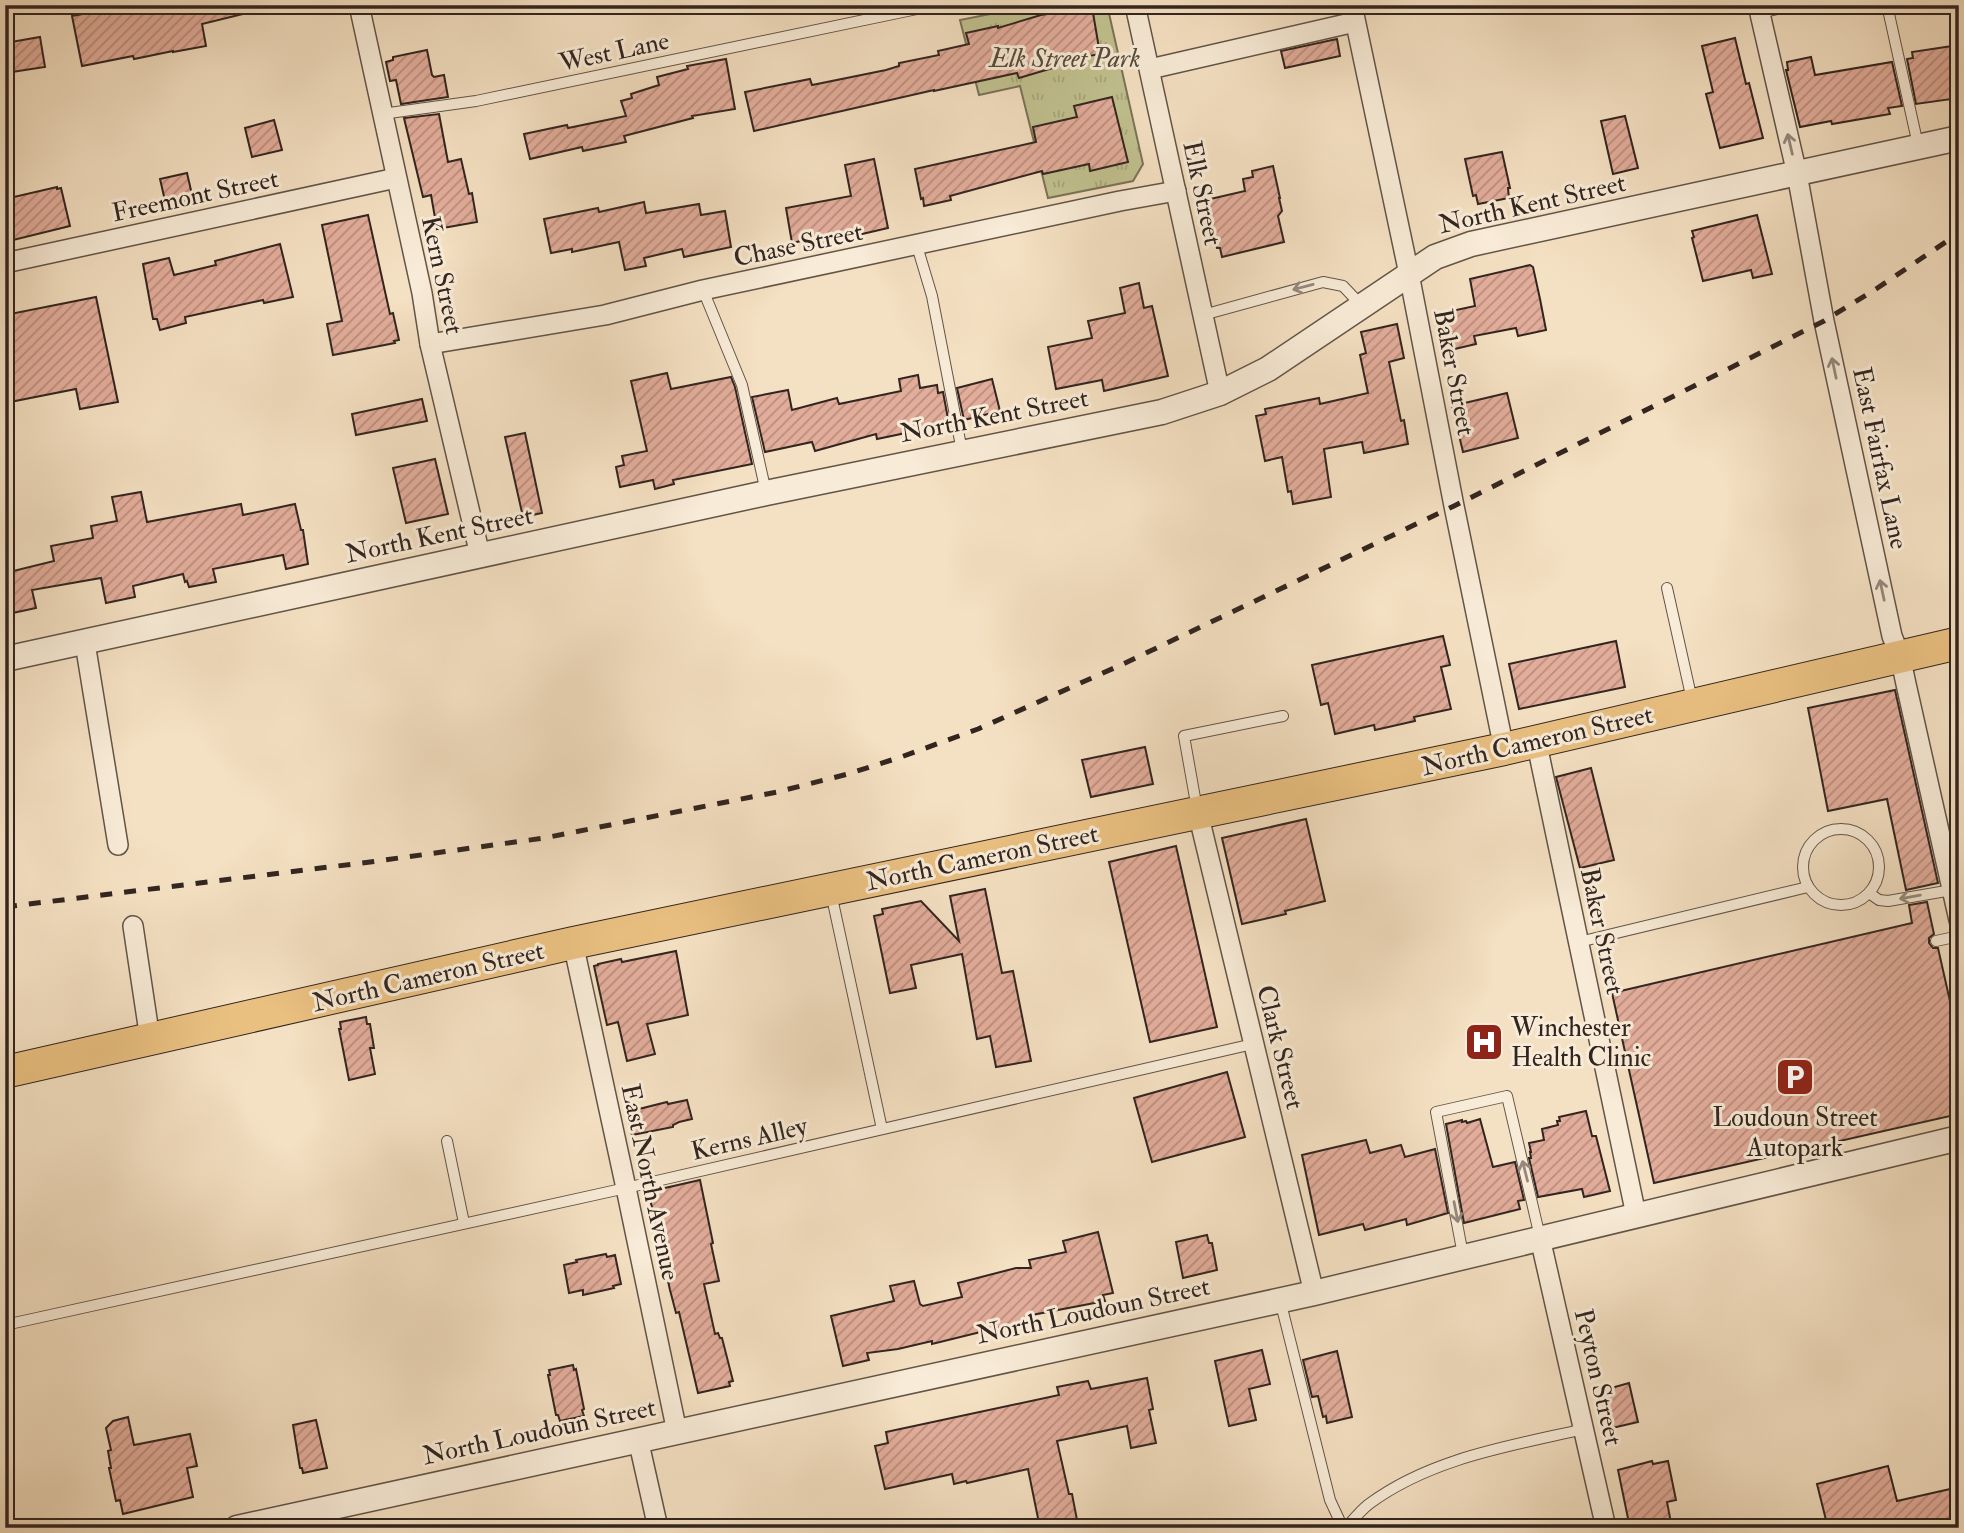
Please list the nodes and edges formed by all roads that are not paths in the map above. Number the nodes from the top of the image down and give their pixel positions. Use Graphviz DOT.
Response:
graph roads {
  1 [pos="359,5"];
  2 [pos="936,5"];
  3 [pos="1135,5"];
  4 [pos="1795,5"];
  5 [pos="1887,5"];
  6 [pos="1759,9"];
  7 [pos="1353,13"];
  8 [pos="1150,69"];
  9 [pos="382,114"];
  10 [pos="1959,138"];
  11 [pos="1919,147"];
  12 [pos="1797,174"];
  13 [pos="396,178"];
  14 [pos="1176,191"];
  15 [pos="918,246"];
  16 [pos="5,263"];
  17 [pos="1409,274"];
  18 [pos="703,290"];
  19 [pos="1361,306"];
  20 [pos="1203,314"];
  21 [pos="430,344"];
  22 [pos="1220,393"];
  23 [pos="962,452"];
  24 [pos="766,493"];
  25 [pos="480,555"];
  26 [pos="1667,588"];
  27 [pos="85,643"];
  28 [pos="1959,643"];
  29 [pos="1900,656"];
  30 [pos="5,659"];
  31 [pos="1693,704"];
  32 [pos="1283,716"];
  33 [pos="1536,740"];
  34 [pos="1504,749"];
  35 [pos="1198,813"];
  36 [pos="118,845"];
  37 [pos="1808,887"];
  38 [pos="830,889"];
  39 [pos="1952,890"];
  40 [pos="1869,893"];
  41 [pos="1959,920"];
  42 [pos="133,926"];
  43 [pos="1959,936"];
  44 [pos="1579,942"];
  45 [pos="1936,942"];
  46 [pos="573,943"];
  47 [pos="150,1039"];
  48 [pos="1253,1044"];
  49 [pos="5,1072"];
  50 [pos="882,1129"];
  51 [pos="1959,1138"];
  52 [pos="447,1141"];
  53 [pos="626,1188"];
  54 [pos="1636,1215"];
  55 [pos="464,1223"];
  56 [pos="1540,1238"];
  57 [pos="1463,1256"];
  58 [pos="1314,1293"];
  59 [pos="1280,1300"];
  60 [pos="5,1325"];
  61 [pos="1584,1429"];
  62 [pos="677,1432"];
  63 [pos="638,1439"];
  64 [pos="237,1528"];
  65 [pos="658,1528"];
  66 [pos="1345,1528"];
  67 [pos="1606,1528"];
  1 -- 9 [label="street, Kern Street"];
  2 -- 9 [label="lane, West Lane"];
  3 -- 8 [label="street, Elk Street"];
  4 -- 6 [label="lane"];
  5 -- 11 [label="lane"];
  12 -- 6 [label="street, East Fairfax Lane, one-way"];
  7 -- 8 [label="street"];
  7 -- 17 [label="street, Baker Street"];
  8 -- 14 [label="street, Elk Street"];
  9 -- 13 [label="street, Kern Street"];
  10 -- 11 [label="street, North Kent Street"];
  11 -- 12 [label="street, North Kent Street"];
  12 -- 17 [label="street, North Kent Street"];
  29 -- 12 [label="street, East Fairfax Lane, one-way"];
  13 -- 16 [label="street, Freemont Street"];
  13 -- 21 [label="street, Kern Street"];
  14 -- 15 [label="street, Chase Street"];
  14 -- 20 [label="street, Elk Street"];
  15 -- 18 [label="street, Chase Street"];
  15 -- 23 [label="lane"];
  17 -- 19 [label="street, North Kent Street"];
  17 -- 34 [label="street, Baker Street"];
  18 -- 21 [label="street, Chase Street"];
  18 -- 24 [label="lane"];
  19 -- 20 [label="lane, one-way"];
  19 -- 22 [label="street, North Kent Street"];
  20 -- 22 [label="street, Elk Street"];
  21 -- 25 [label="street, Kern Street"];
  22 -- 23 [label="street, North Kent Street"];
  23 -- 24 [label="street, North Kent Street"];
  24 -- 25 [label="street, North Kent Street"];
  25 -- 27 [label="street, North Kent Street"];
  26 -- 31 [label="lane"];
  27 -- 30 [label="street, North Kent Street"];
  27 -- 36 [label="street"];
  28 -- 29 [label="main road, North Cameron Street"];
  29 -- 31 [label="main road, North Cameron Street"];
  29 -- 39 [label="street, East Fairfax Lane"];
  31 -- 33 [label="main road, North Cameron Street"];
  32 -- 35 [label="lane"];
  33 -- 34 [label="main road, North Cameron Street"];
  33 -- 44 [label="street, Baker Street"];
  34 -- 35 [label="main road, North Cameron Street"];
  35 -- 38 [label="main road, North Cameron Street"];
  35 -- 48 [label="street, Clark Street"];
  37 -- 40 [label="lane"];
  37 -- 40 [label="lane"];
  37 -- 44 [label="lane"];
  38 -- 46 [label="main road, North Cameron Street"];
  38 -- 50 [label="lane"];
  39 -- 40 [label="lane, one-way"];
  39 -- 41 [label="street, East Fairfax Lane"];
  42 -- 47 [label="street"];
  43 -- 45 [label="lane"];
  44 -- 54 [label="street, Baker Street"];
  46 -- 47 [label="main road, North Cameron Street"];
  46 -- 53 [label="street, East North Avenue"];
  47 -- 49 [label="main road, North Cameron Street"];
  48 -- 50 [label="lane, Kerns Alley"];
  48 -- 58 [label="street, Clark Street"];
  50 -- 53 [label="lane, Kerns Alley"];
  51 -- 54 [label="street, North Loudoun Street"];
  52 -- 55 [label="lane"];
  53 -- 55 [label="lane, Kerns Alley"];
  53 -- 62 [label="street, East North Avenue"];
  54 -- 56 [label="street, North Loudoun Street"];
  55 -- 60 [label="lane, Kerns Alley"];
  56 -- 57 [label="street, North Loudoun Street"];
  56 -- 57 [label="lane, one-way"];
  56 -- 61 [label="street, Peyton Street"];
  57 -- 58 [label="street, North Loudoun Street"];
  58 -- 59 [label="street, North Loudoun Street"];
  59 -- 62 [label="street, North Loudoun Street"];
  59 -- 66 [label="lane"];
  61 -- 66 [label="lane"];
  61 -- 67 [label="street, Peyton Street"];
  62 -- 63 [label="street, North Loudoun Street"];
  63 -- 64 [label="street, North Loudoun Street"];
  63 -- 65 [label="street"];
}
